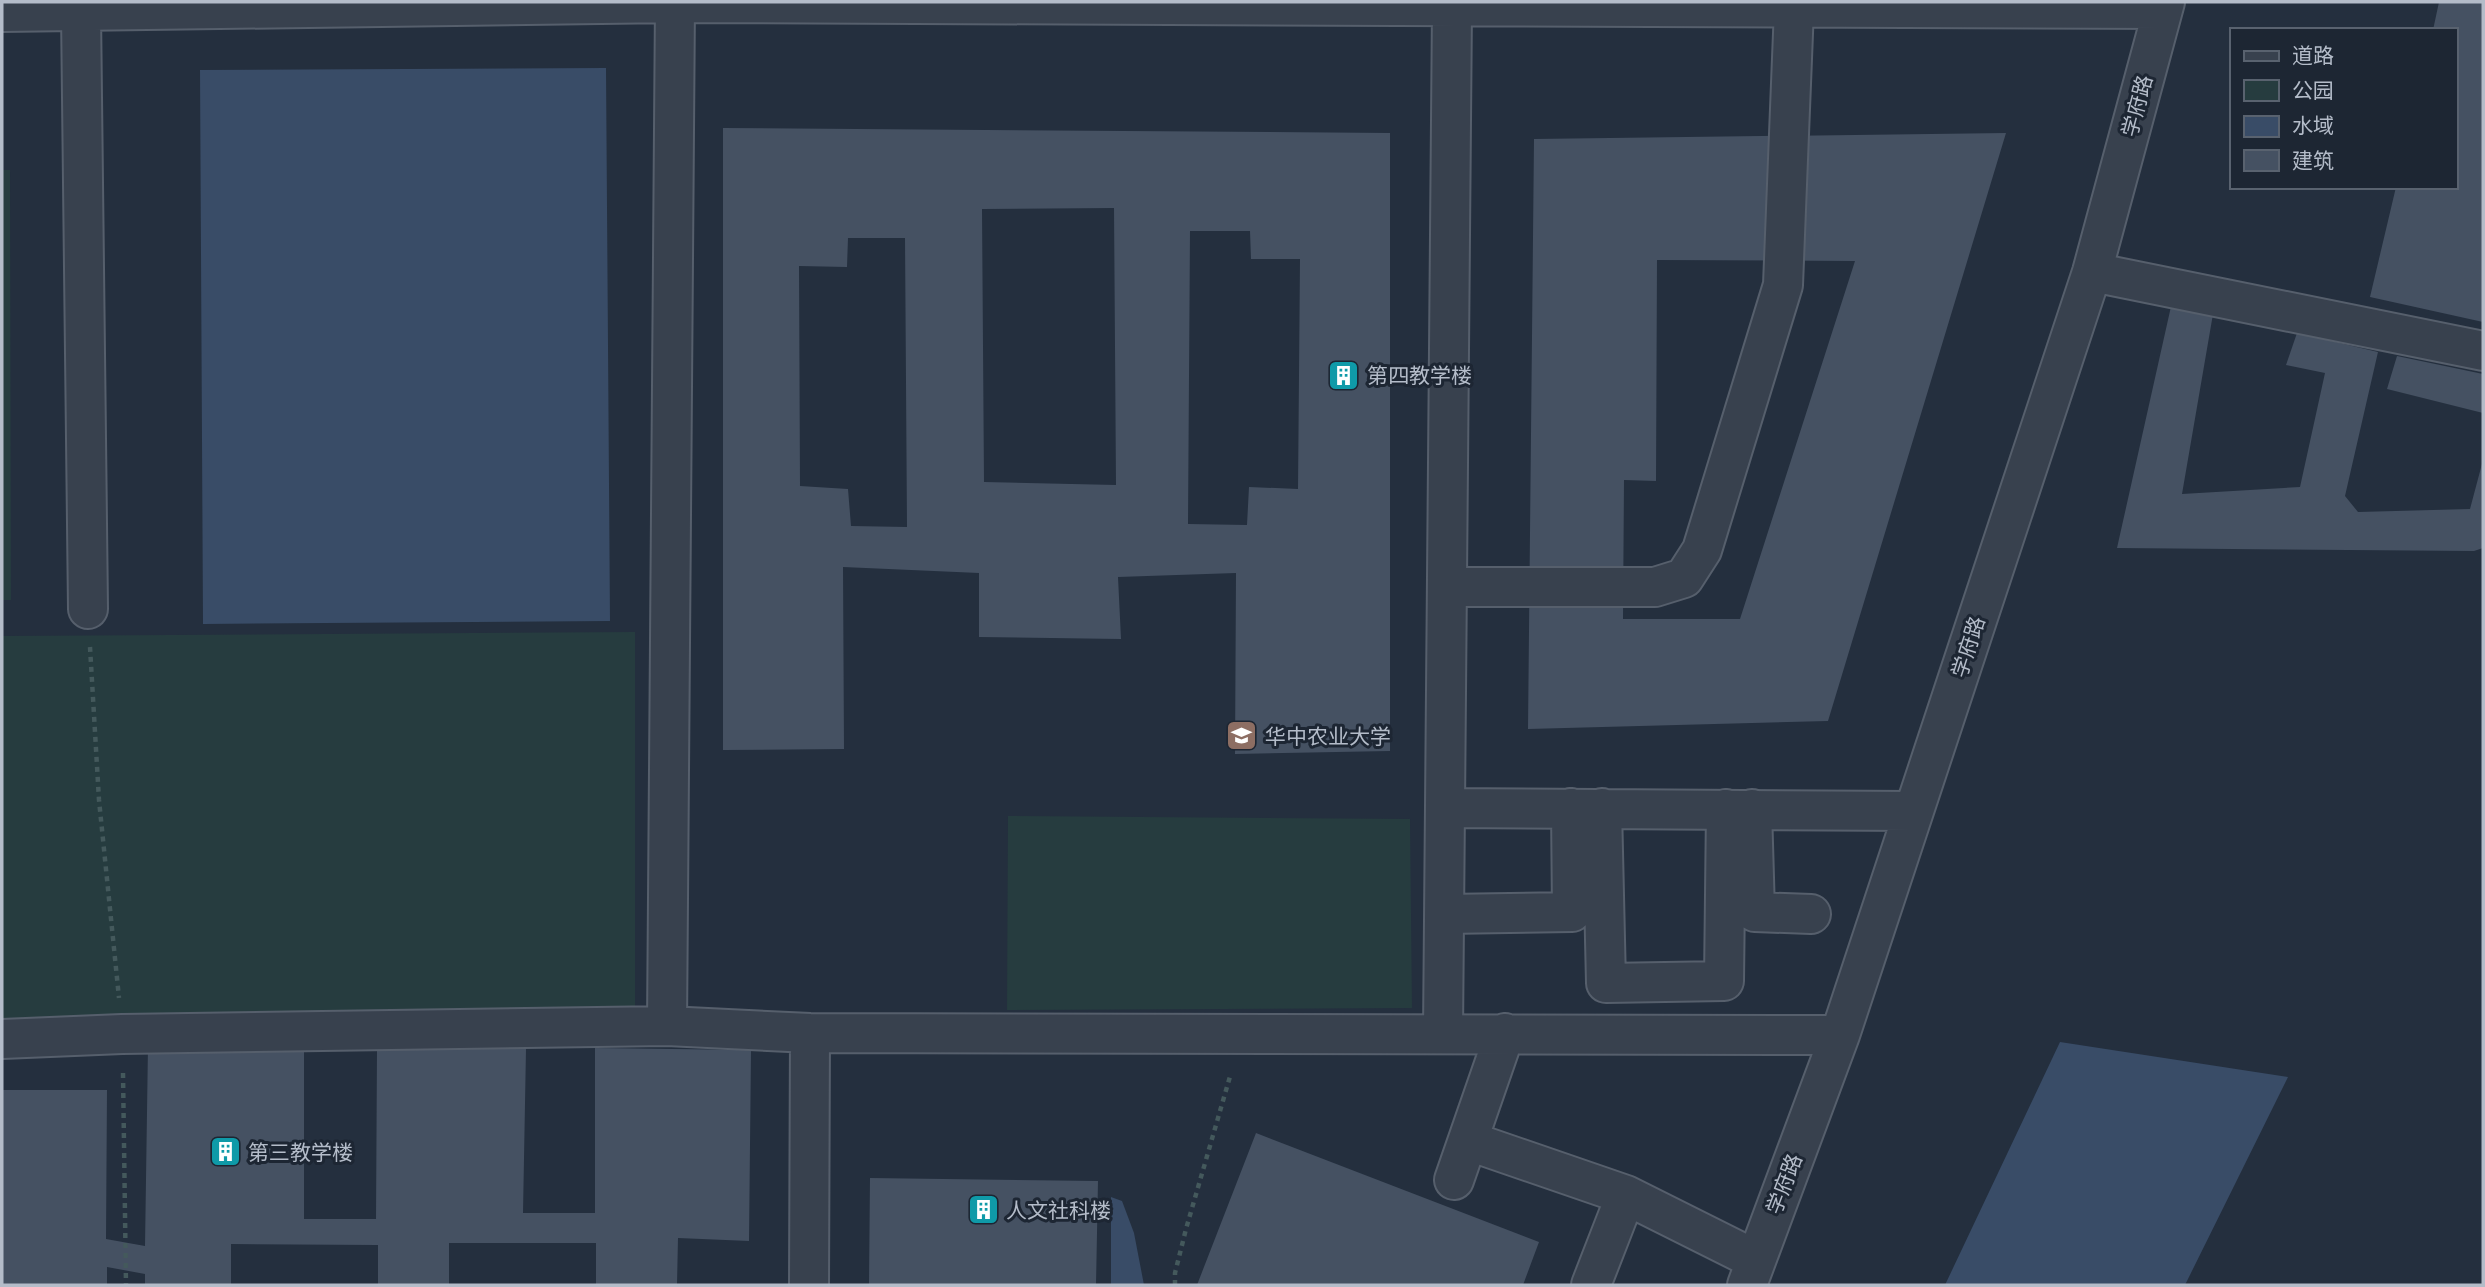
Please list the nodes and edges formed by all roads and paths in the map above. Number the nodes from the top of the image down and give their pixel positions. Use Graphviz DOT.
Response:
graph roads {
  1 [pos="675,3"];
  2 [pos="1280,3"];
  3 [pos="1699,5"];
  4 [pos="2164,5"];
  5 [pos="1452,7"];
  6 [pos="10,8"];
  7 [pos="1794,8"];
  8 [pos="81,12"];
  9 [pos="2092,272"];
  10 [pos="2483,351"];
  11 [pos="1447,587"];
  12 [pos="88,609"];
  13 [pos="1445,808"];
  14 [pos="1587,808"];
  15 [pos="1739,809"];
  16 [pos="1914,811"];
  17 [pos="1445,914"];
  18 [pos="1811,914"];
  19 [pos="667,1026"];
  20 [pos="1505,1032"];
  21 [pos="810,1033"];
  22 [pos="122,1034"];
  23 [pos="1443,1034"];
  24 [pos="1241,1035"];
  25 [pos="1840,1035"];
  26 [pos="2,1039"];
  27 [pos="1469,1141"];
  28 [pos="1454,1180"];
  29 [pos="1626,1195"];
  30 [pos="1751,1272"];
  31 [pos="126,1285"];
  32 [pos="809,1285"];
  33 [pos="1175,1285"];
  34 [pos="1591,1285"];
  1 -- 2 [label="street"];
  1 -- 8 [label="street"];
  1 -- 19 [label="street"];
  2 -- 5 [label="street"];
  3 -- 5 [label="street"];
  3 -- 7 [label="street"];
  4 -- 7 [label="street"];
  4 -- 9 [label="street, 学府路"];
  5 -- 11 [label="street"];
  6 -- 8 [label="street"];
  7 -- 11 [label="street"];
  8 -- 12 [label="street"];
  9 -- 10 [label="street"];
  9 -- 16 [label="street, 学府路"];
  11 -- 13 [label="street"];
  12 -- 22 [label="path"];
  13 -- 14 [label="street"];
  13 -- 17 [label="street"];
  14 -- 15 [label="street"];
  14 -- 15 [label="street"];
  14 -- 17 [label="street"];
  15 -- 16 [label="street"];
  15 -- 18 [label="street"];
  16 -- 25 [label="street, 学府路"];
  17 -- 23 [label="street"];
  19 -- 21 [label="street"];
  19 -- 22 [label="street"];
  20 -- 23 [label="street"];
  20 -- 25 [label="street"];
  20 -- 27 [label="street"];
  21 -- 24 [label="street"];
  21 -- 32 [label="street"];
  22 -- 26 [label="street"];
  22 -- 31 [label="path"];
  23 -- 24 [label="street"];
  24 -- 33 [label="path"];
  25 -- 30 [label="street, 学府路"];
  27 -- 28 [label="street"];
  27 -- 29 [label="street"];
  29 -- 30 [label="street"];
  29 -- 34 [label="street"];
}
